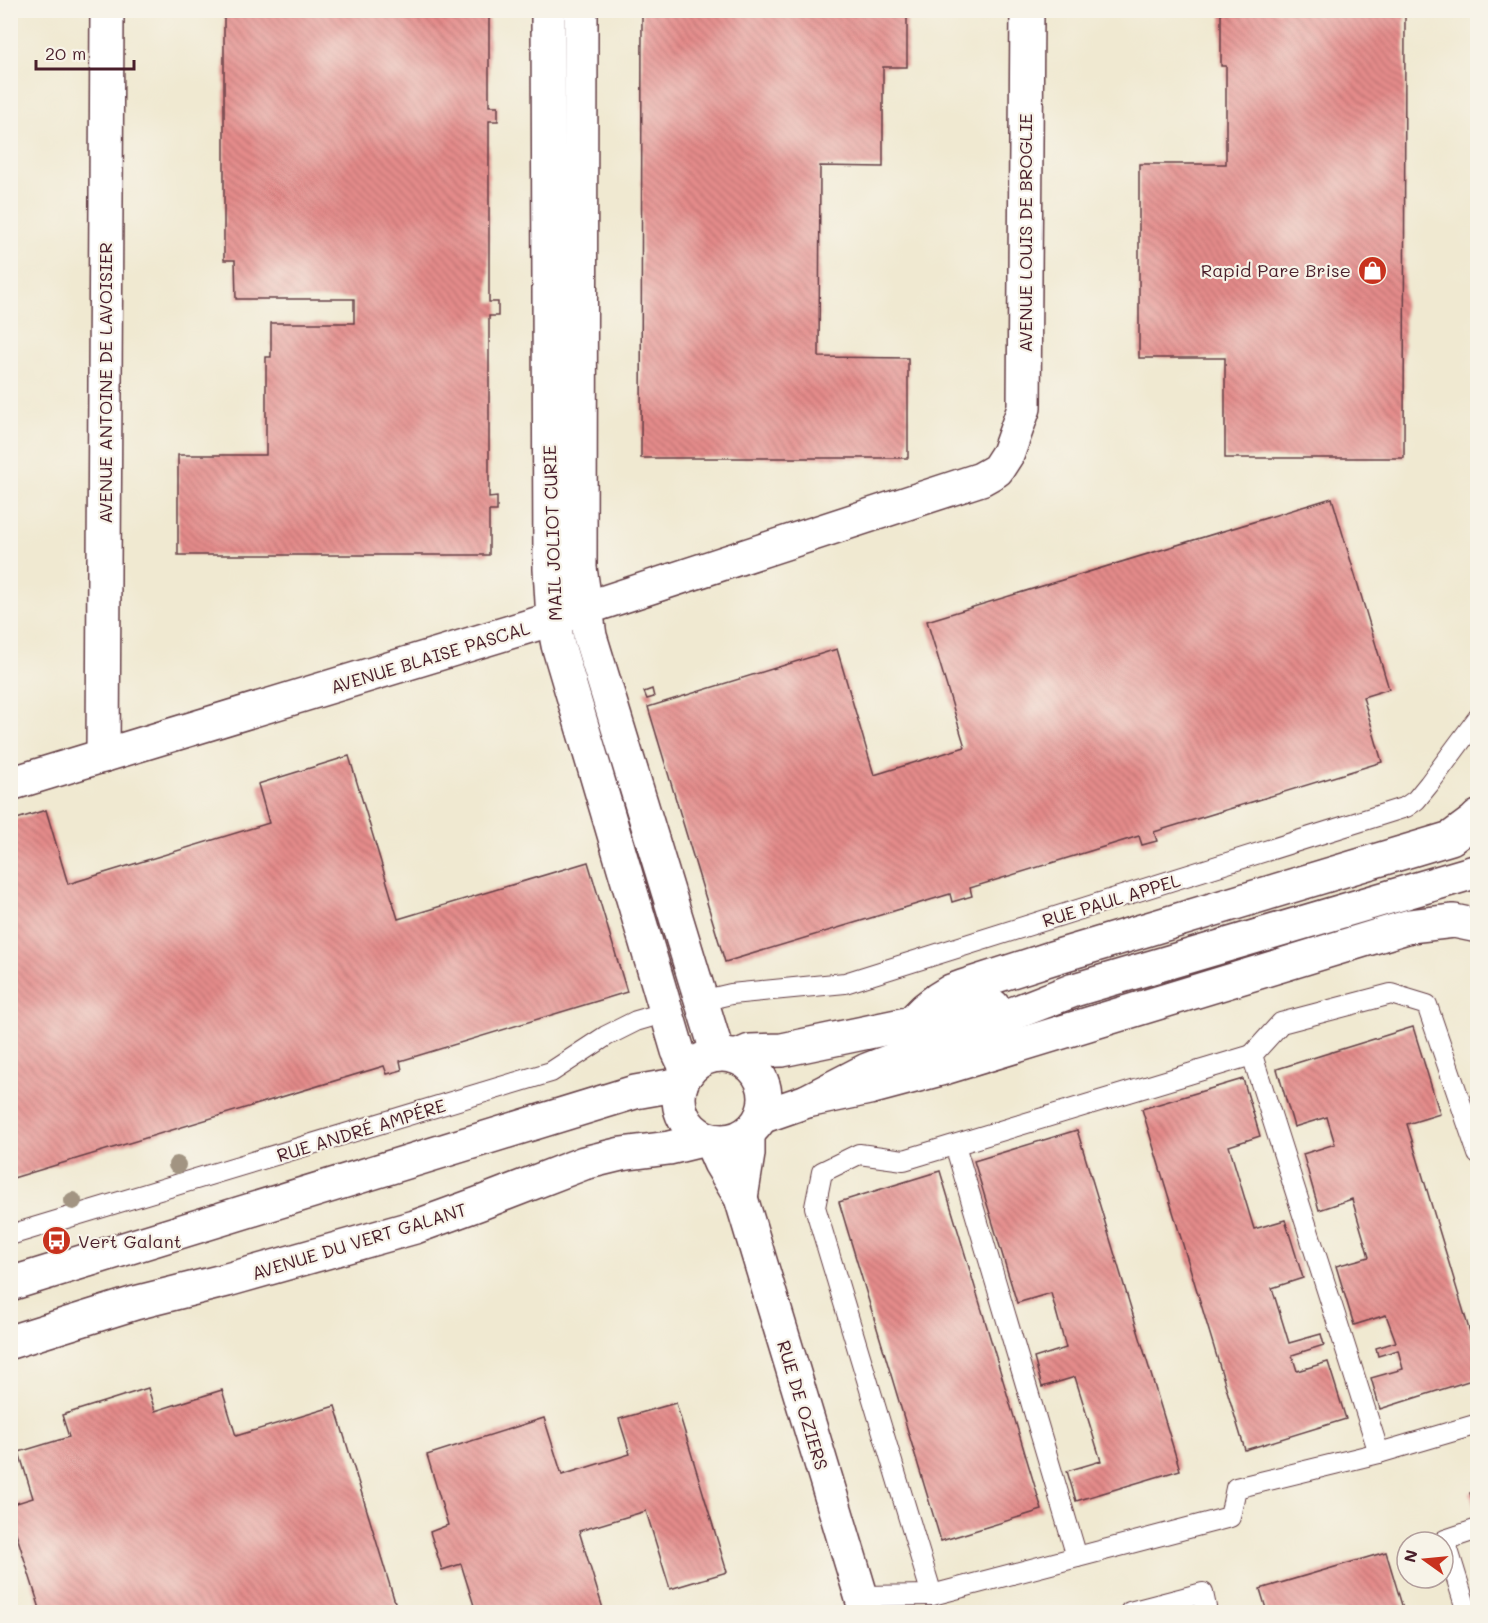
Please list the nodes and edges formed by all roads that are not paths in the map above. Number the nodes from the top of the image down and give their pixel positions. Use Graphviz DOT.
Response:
graph roads {
  1 [pos="107,10"];
  2 [pos="548,10"];
  3 [pos="581,10"];
  4 [pos="1027,10"];
  5 [pos="1008,453"];
  6 [pos="585,609"];
  7 [pos="554,619"];
  8 [pos="1478,718"];
  9 [pos="103,756"];
  10 [pos="10,784"];
  11 [pos="1478,817"];
  12 [pos="1478,871"];
  13 [pos="1478,926"];
  14 [pos="1074,990"];
  15 [pos="701,1001"];
  16 [pos="667,1012"];
  17 [pos="911,1023"];
  18 [pos="1251,1055"];
  19 [pos="727,1056"];
  20 [pos="685,1078"];
  21 [pos="807,1101"];
  22 [pos="754,1125"];
  23 [pos="708,1140"];
  24 [pos="955,1145"];
  25 [pos="1478,1154"];
  26 [pos="741,1198"];
  27 [pos="10,1235"];
  28 [pos="10,1284"];
  29 [pos="10,1342"];
  30 [pos="1478,1424"];
  31 [pos="1379,1453"];
  32 [pos="1478,1529"];
  33 [pos="1077,1557"];
  34 [pos="932,1595"];
  35 [pos="863,1604"];
  36 [pos="1130,1612"];
  37 [pos="1208,1612"];
  38 [pos="1467,1612"];
  1 -- 9 [label="main road, AVENUE ANTOINE DE LAVOISIER"];
  2 -- 7 [label="main road, MAIL JOLIOT CURIE"];
  3 -- 6 [label="main road, MAIL JOLIOT CURIE"];
  4 -- 5 [label="main road, AVENUE LOUIS DE BROGLIE"];
  5 -- 6 [label="main road, AVENUE BLAISE PASCAL"];
  6 -- 7 [label="main road, AVENUE BLAISE PASCAL"];
  6 -- 15 [label="main road, MAIL JOLIOT CURIE"];
  7 -- 9 [label="main road, AVENUE BLAISE PASCAL"];
  7 -- 16 [label="main road, MAIL JOLIOT CURIE"];
  8 -- 15 [label="lane, RUE PAUL APPEL"];
  9 -- 10 [label="main road, AVENUE BLAISE PASCAL"];
  11 -- 17 [label="main road"];
  12 -- 14 [label="main road"];
  13 -- 21 [label="main road"];
  14 -- 17 [label="main road"];
  14 -- 21 [label="main road"];
  15 -- 16 [label="main road, RUE ANDRÉ AMPÉRE"];
  15 -- 19 [label="main road, MAIL JOLIOT CURIE"];
  16 -- 20 [label="main road, MAIL JOLIOT CURIE"];
  16 -- 27 [label="lane, RUE ANDRÉ AMPÉRE"];
  17 -- 19 [label="main road"];
  18 -- 24 [label="lane"];
  18 -- 25 [label="lane"];
  18 -- 31 [label="lane"];
  19 -- 20 [label="main road"];
  19 -- 22 [label="main road"];
  20 -- 23 [label="main road"];
  20 -- 28 [label="main road"];
  21 -- 22 [label="main road"];
  22 -- 23 [label="main road"];
  22 -- 26 [label="main road, RUE DE OZIERS"];
  23 -- 26 [label="main road, RUE DE OZIERS"];
  23 -- 29 [label="main road, AVENUE DU VERT GALANT"];
  24 -- 33 [label="lane"];
  24 -- 34 [label="lane"];
  26 -- 35 [label="main road, RUE DE OZIERS"];
  30 -- 31 [label="lane"];
  31 -- 33 [label="lane"];
  32 -- 38 [label="lane"];
  33 -- 34 [label="lane"];
  34 -- 35 [label="lane"];
  36 -- 37 [label="lane"];
}
